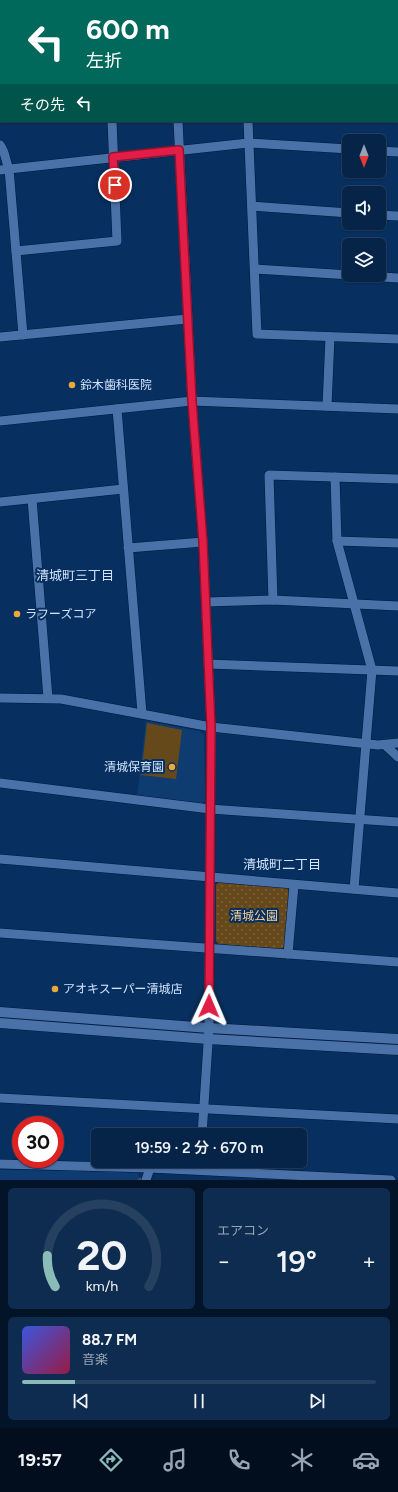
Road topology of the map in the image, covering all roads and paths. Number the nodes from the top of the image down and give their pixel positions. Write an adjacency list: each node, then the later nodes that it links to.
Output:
1 (112, 122): 10 (street)
2 (178, 122): 7 (street)
3 (248, 122): 4 (street)
4 (248, 143): 6 (street); 7 (street); 12 (street)
5 (0, 145): 11 (street)
6 (342, 149)
7 (179, 150): 10 (street); 19 (street)
8 (386, 151): 9 (street)
9 (398, 152)
10 (113, 157): 11 (street); 16 (street)
11 (4, 169): 16 (street)
12 (252, 206): 13 (street); 17 (street)
13 (342, 212)
14 (386, 215): 15 (street)
15 (398, 216)
16 (16, 251): 20 (street)
17 (255, 269): 18 (street); 22 (street)
18 (398, 278)
19 (187, 319): 20 (street); 24 (street)
20 (23, 335): 21 (street)
21 (0, 337)
22 (330, 337): 23 (street); 25 (street)
23 (398, 339)
24 (192, 401): 25 (street); 26 (street); 35 (street)
25 (327, 406): 27 (street)
26 (117, 409): 28 (street); 31 (street)
27 (398, 409)
28 (0, 421)
29 (335, 477): 30 (street); 34 (street); 38 (street)
30 (398, 479)
31 (123, 489): 32 (street); 37 (street)
32 (32, 499): 33 (street); 46 (street)
33 (0, 502)
34 (337, 541): 36 (street); 40 (street)
35 (203, 542): 37 (street); 39 (street)
36 (398, 543)
37 (128, 548): 47 (street)
38 (273, 600): 39 (street); 40 (street)
39 (206, 602): 42 (street)
40 (354, 604): 41 (street); 43 (street)
41 (398, 606)
42 (208, 664): 43 (street); 48 (street)
43 (372, 670): 44 (street); 50 (street)
44 (398, 671)
45 (0, 698): 46 (street)
46 (48, 698): 47 (street)
47 (142, 713): 48 (street)
48 (211, 727): 50 (street); 54 (street)
49 (398, 743): 51 (street)
50 (366, 744): 51 (street); 55 (street)
51 (385, 745): 52 (street)
52 (398, 757)
53 (0, 783): 54 (street)
54 (210, 809): 55 (street); 58 (street)
55 (359, 820): 56 (street); 60 (street)
56 (398, 822)
57 (0, 859): 58 (street)
58 (210, 876): 59 (street); 63 (street)
59 (294, 885): 60 (street); 64 (street)
60 (354, 889): 61 (street)
61 (398, 893)
62 (0, 933): 63 (street)
63 (210, 948): 64 (street); 68 (street)
64 (288, 954): 65 (street)
65 (398, 962)
66 (0, 1012): 68 (street)
67 (0, 1023): 69 (street)
68 (209, 1028): 69 (street); 70 (street)
69 (208, 1038): 71 (street); 73 (street)
70 (398, 1038)
71 (398, 1050)
72 (0, 1098): 73 (street)
73 (204, 1108): 74 (street); 75 (street)
74 (398, 1119)
75 (203, 1128)
76 (0, 1164): 77 (street)
77 (91, 1166)
78 (150, 1168): 81 (street)
79 (226, 1168): 82 (street)
80 (398, 1175): 83 (street)
81 (146, 1180)
82 (391, 1180)
83 (396, 1180)

